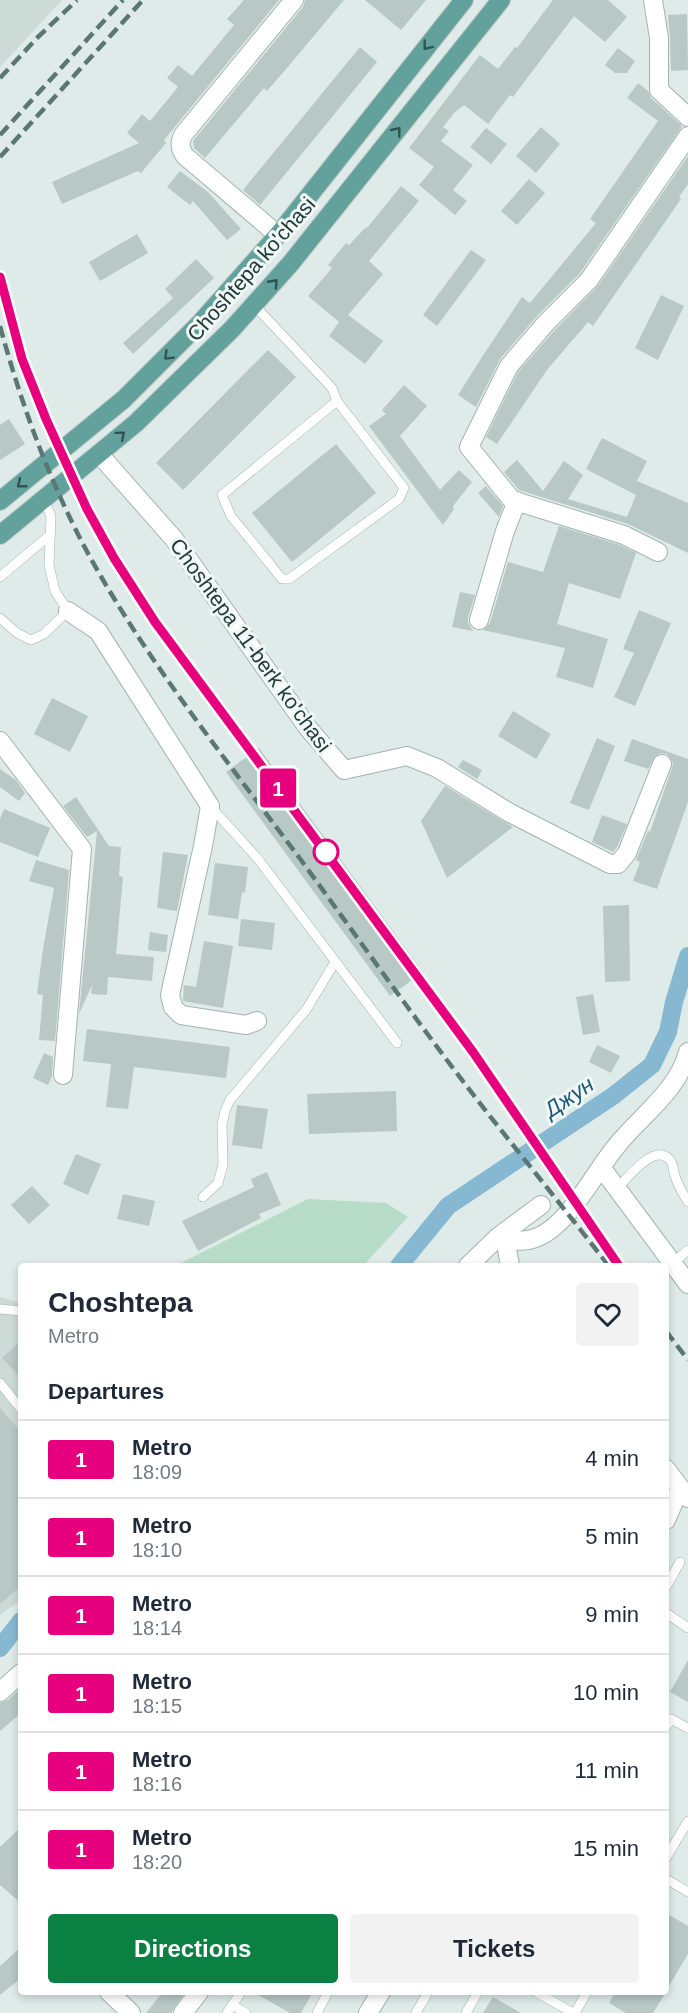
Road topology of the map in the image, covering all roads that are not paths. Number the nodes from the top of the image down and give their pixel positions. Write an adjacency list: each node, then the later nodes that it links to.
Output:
1 (294, 0): 7 (street)
2 (464, 0): 7 (main road, Choshtepa ko'chasi, one-way to 7)
3 (501, 0): 8 (main road, Choshtepa ko'chasi, one-way to 3)
4 (653, 0): 5 (street)
5 (688, 117)
6 (688, 136): 13 (street)
7 (278, 235): 12 (main road, Choshtepa ko'chasi, one-way to 12)
8 (254, 305): 9 (lane); 10 (main road, Choshtepa ko'chasi, one-way to 8)
9 (337, 401): 9 (lane)
10 (99, 454): 11 (main road, Choshtepa ko'chasi); 22 (street, Choshtepa 11-berk ko'chasi)
11 (45, 500): 14 (lane); 15 (main road, Choshtepa ko'chasi)
12 (0, 501)
13 (517, 501): 16 (street); 20 (street)
14 (51, 534): 17 (lane); 18 (lane)
15 (0, 535)
16 (658, 552)
17 (0, 577)
18 (68, 611): 19 (lane); 23 (street)
19 (0, 618)
20 (479, 620)
21 (0, 741): 28 (street)
22 (662, 764)
23 (210, 806): 24 (lane); 25 (street)
24 (335, 962): 26 (lane); 31 (lane)
25 (257, 1021)
26 (397, 1043)
27 (688, 1052): 29 (street)
28 (63, 1075)
29 (601, 1167): 30 (street); 34 (street)
30 (617, 1189): 32 (lane); 38 (street)
31 (203, 1197)
32 (688, 1202)
33 (541, 1205): 34 (street)
34 (501, 1238): 36 (street); 37 (street)
35 (688, 1250): 38 (lane)
36 (472, 1263)
37 (508, 1263)
38 (673, 1263): 39 (street)
39 (688, 1284)
40 (0, 1309): 41 (lane)
41 (18, 1311)
42 (0, 1383): 43 (lane)
43 (18, 1405)
44 (669, 1473): 45 (street)
45 (684, 1493): 46 (street)
46 (669, 1510)
47 (680, 1562): 48 (lane)
48 (669, 1582)
49 (669, 1615): 50 (lane)
50 (688, 1628)
51 (18, 1676): 52 (street)
52 (0, 1692)
53 (669, 1722): 54 (lane)
54 (688, 1728)
55 (688, 1821): 56 (lane)
56 (669, 1853)
57 (669, 1881): 58 (lane)
58 (688, 1892)
59 (112, 1995): 69 (street)
60 (197, 1995): 70 (street)
61 (239, 1995): 68 (lane)
62 (326, 1995): 72 (lane)
63 (379, 1995): 73 (street)
64 (426, 1995): 74 (lane)
65 (476, 1995): 75 (lane)
66 (541, 1995): 76 (lane)
67 (585, 1995): 76 (lane)
68 (229, 2009): 71 (lane)
69 (130, 2013)
70 (183, 2013)
71 (246, 2013)
72 (317, 2013)
73 (368, 2013)
74 (416, 2013)
75 (466, 2013)
76 (574, 2013)

